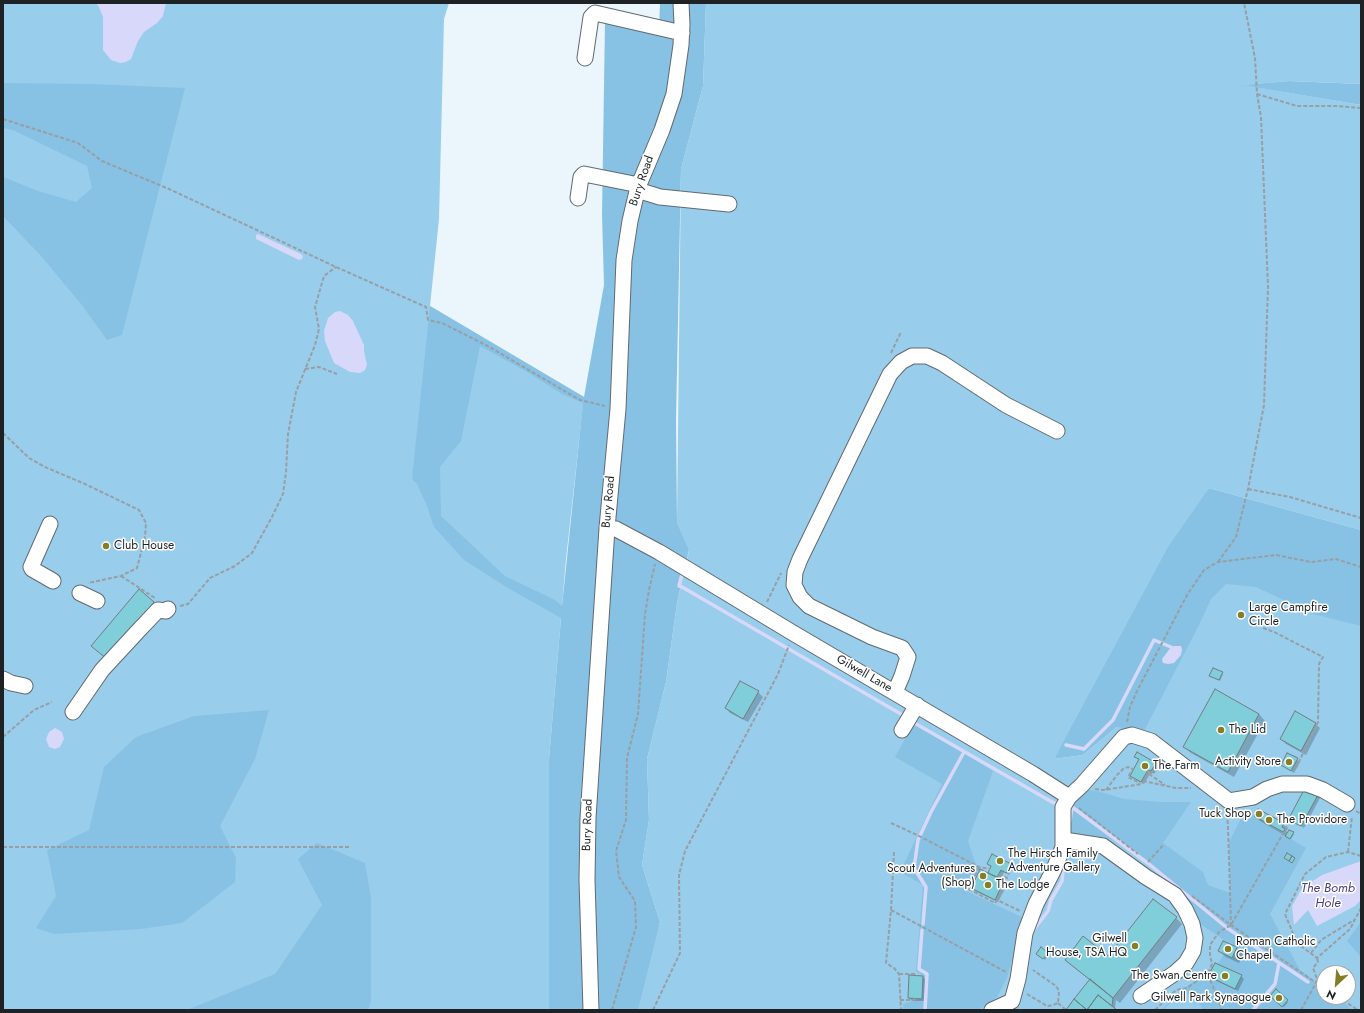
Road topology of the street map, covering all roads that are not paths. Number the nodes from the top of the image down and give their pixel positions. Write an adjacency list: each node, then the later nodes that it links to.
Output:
1 (681, 3): 2 (street, Bury Road)
2 (682, 34): 3 (street); 4 (street, Bury Road)
3 (585, 58)
4 (638, 187): 5 (street); 6 (street); 9 (street, Bury Road)
5 (578, 198)
6 (729, 204)
7 (1057, 431): 16 (street)
8 (50, 524): 10 (street)
9 (607, 528): 16 (street, Gilwell Lane); 25 (street, Bury Road)
10 (54, 581)
11 (84, 588): 12 (street)
12 (98, 601)
13 (168, 609): 18 (street)
14 (3, 679): 15 (street)
15 (25, 686)
16 (895, 692): 17 (street, Gilwell Lane)
17 (917, 705): 19 (street); 20 (street, Gilwell Lane)
18 (73, 712)
19 (906, 722)
20 (1068, 797): 21 (street); 22 (street)
21 (1350, 810)
22 (1067, 840): 23 (street); 24 (street)
23 (1014, 994): 26 (street)
24 (1141, 996)
25 (591, 1010)
26 (992, 1010)

